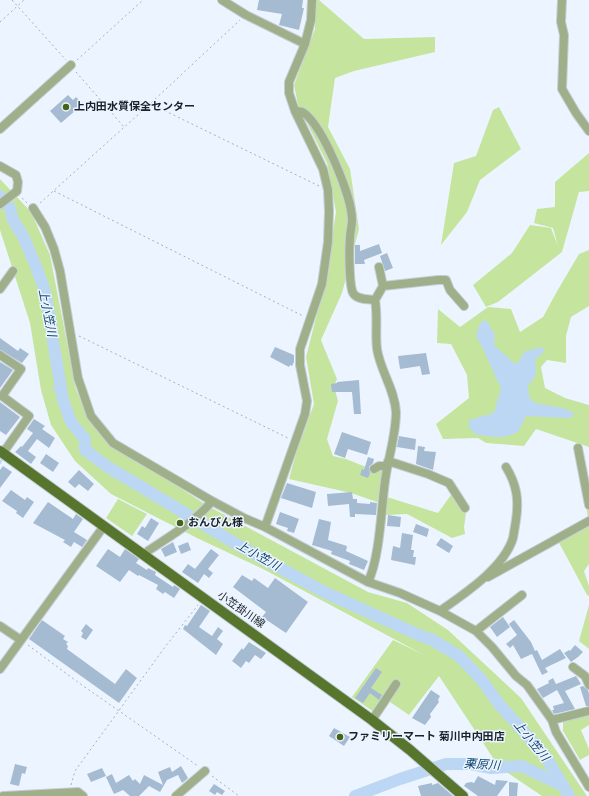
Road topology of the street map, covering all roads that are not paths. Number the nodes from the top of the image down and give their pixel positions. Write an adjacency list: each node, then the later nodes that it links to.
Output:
1 (222, 0): 4 (street)
2 (312, 0): 4 (street)
3 (562, 0): 8 (street)
4 (305, 44): 6 (street)
5 (71, 66): 7 (street)
6 (295, 111): 16 (street); 29 (street)
7 (0, 129)
8 (589, 131)
9 (0, 166): 10 (street)
10 (0, 204)
11 (33, 208): 25 (street)
12 (379, 267): 14 (street)
13 (13, 271): 15 (street)
14 (383, 286): 16 (street); 17 (street)
15 (0, 289)
16 (375, 300): 21 (street)
17 (464, 306)
18 (0, 355): 20 (street)
19 (578, 448): 24 (street)
20 (1, 452): 28 (main road, 小笠掛川線)
21 (388, 464): 23 (street); 26 (street); 31 (street)
22 (506, 467): 32 (street)
23 (374, 469)
24 (588, 499)
25 (212, 501): 29 (street); 30 (street)
26 (465, 508)
27 (589, 521): 32 (street)
28 (104, 526): 30 (main road, 小笠掛川線); 37 (street)
29 (265, 527): 31 (street)
30 (145, 556): 43 (main road, 小笠掛川線)
31 (368, 582): 34 (street)
32 (479, 583): 34 (street)
33 (522, 595): 36 (street)
34 (440, 612): 36 (street)
35 (0, 626): 37 (street)
36 (476, 631): 44 (street)
37 (20, 640): 39 (street)
38 (573, 667): 41 (street)
39 (0, 669)
40 (396, 684): 43 (street)
41 (589, 686)
42 (589, 711): 44 (street)
43 (372, 720): 50 (main road, 小笠掛川線)
44 (552, 720): 46 (street)
45 (205, 771): 49 (street)
46 (589, 787)
47 (3, 796): 48 (street)
48 (83, 796)
49 (176, 796)
50 (463, 796)

